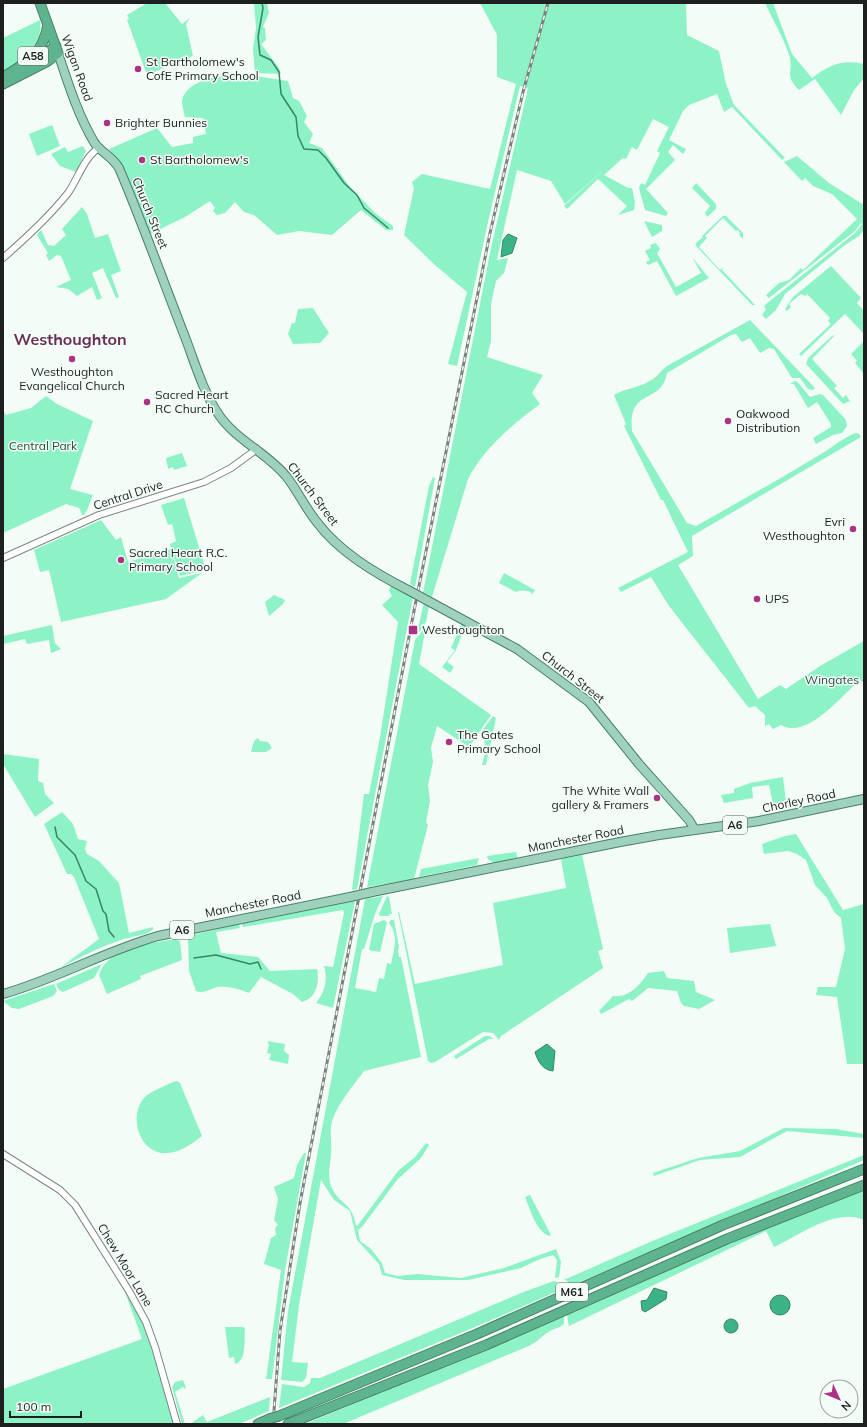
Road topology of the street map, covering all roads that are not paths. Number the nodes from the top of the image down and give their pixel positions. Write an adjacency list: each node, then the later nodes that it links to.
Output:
1 (40, 3): 2 (highway, Wigan Road / A58)
2 (48, 24): 3 (highway, Wigan Road / A58); 4 (highway, A58)
3 (57, 50): 4 (highway); 5 (highway, A58); 6 (main road, Wigan Road)
4 (3, 78)
5 (3, 84)
6 (93, 140): 7 (main road, Church Street)
7 (99, 148): 8 (street); 9 (main road, Church Street)
8 (3, 258)
9 (257, 449): 10 (street, Central Drive); 12 (main road, Church Street, bridge)
10 (3, 558)
11 (864, 800): 12 (main road, Chorley Road / A6)
12 (690, 831): 13 (main road, Manchester Road / A6, bridge)
13 (3, 994)
14 (3, 1154): 17 (street, Chew Moor Lane)
15 (864, 1169): 18 (highway, M61, bridge)
16 (864, 1185): 19 (highway, M61)
17 (177, 1424)
18 (258, 1424)
19 (288, 1424)

